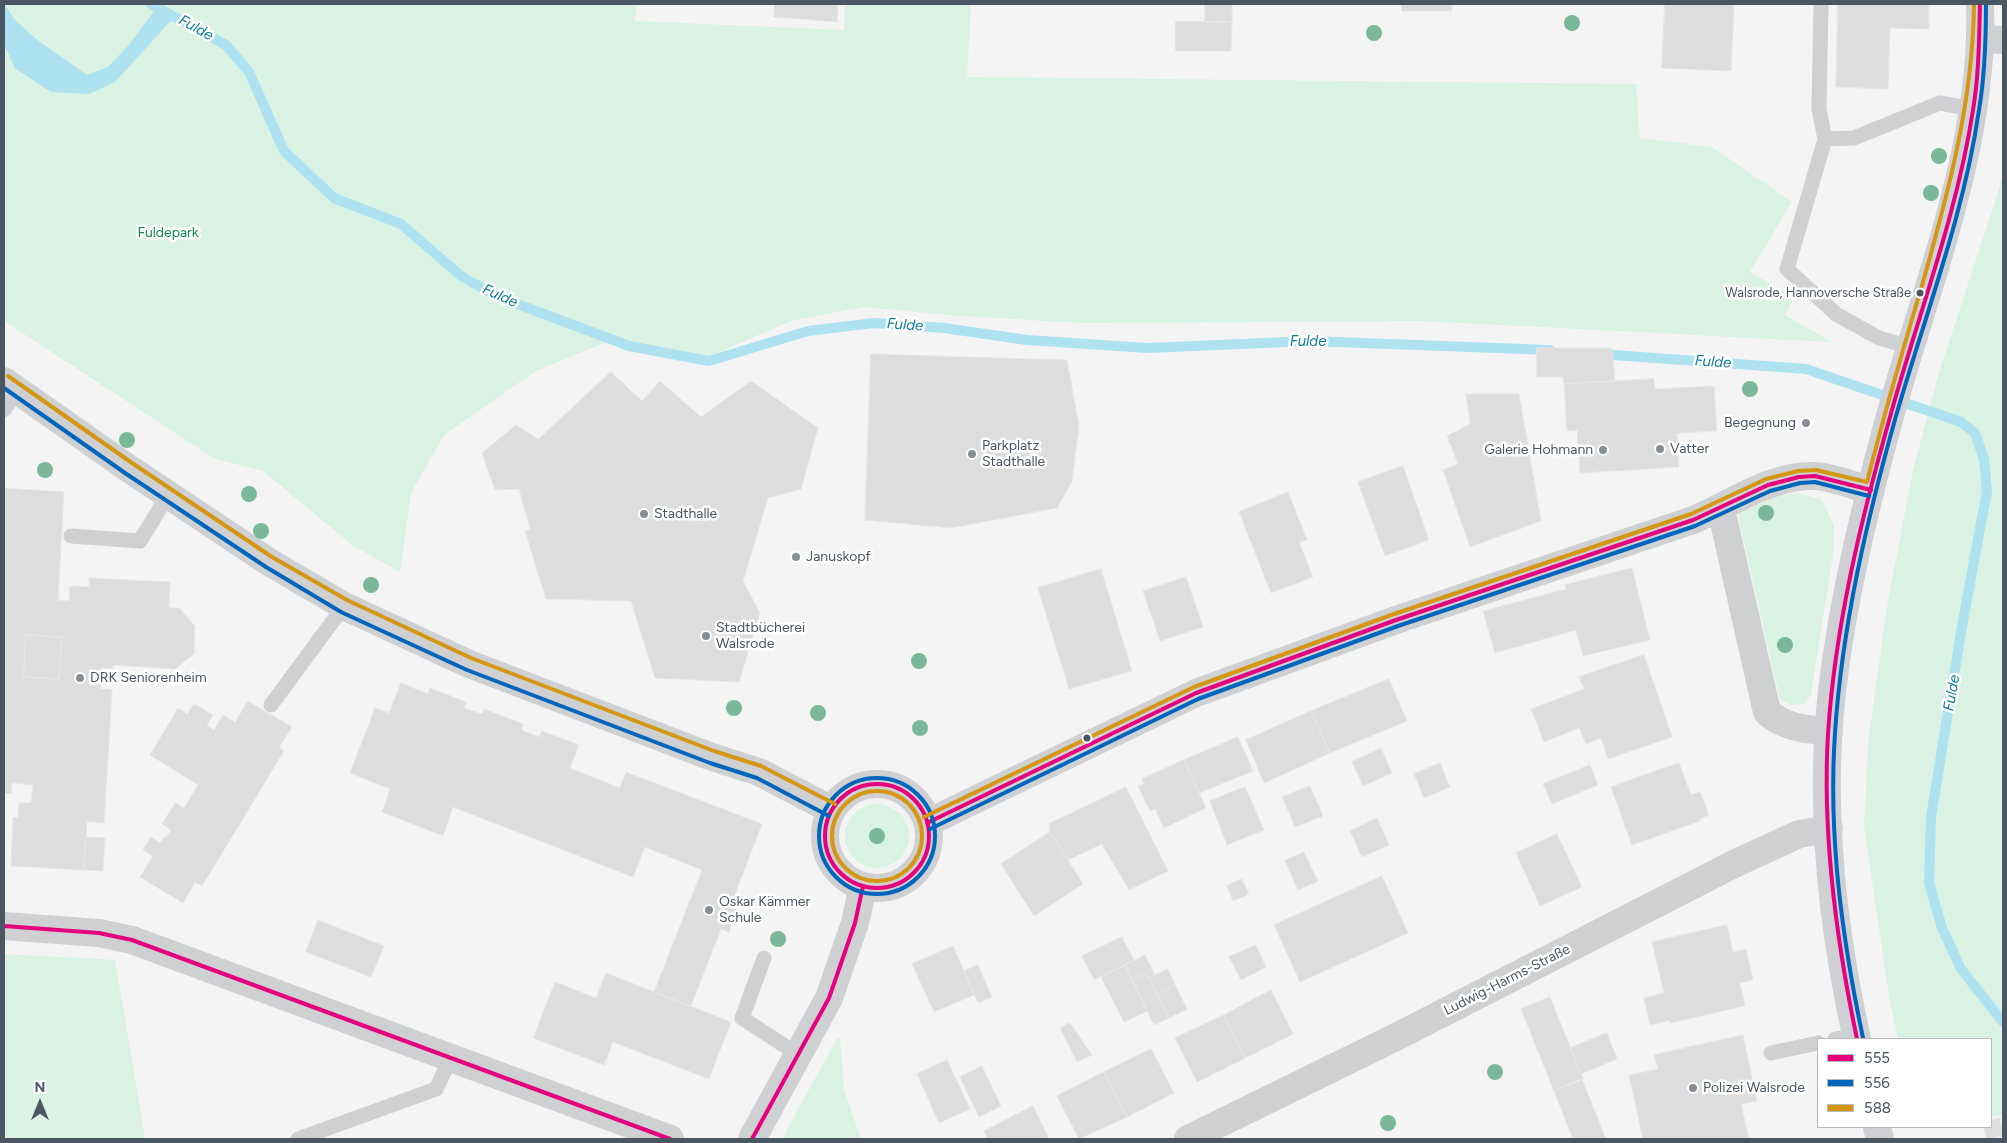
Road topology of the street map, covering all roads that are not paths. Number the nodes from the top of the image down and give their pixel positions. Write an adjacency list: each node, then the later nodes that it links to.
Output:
1 (1821, 4): 5 (lane)
2 (1980, 4): 3 (main road)
3 (1992, 40): 4 (main road)
4 (1972, 109): 5 (lane); 6 (main road)
5 (1825, 139): 6 (lane)
6 (1910, 347): 8 (main road)
7 (8, 394): 9 (street)
8 (1871, 490): 10 (street); 14 (main road)
9 (168, 495): 11 (lane); 12 (street)
10 (1721, 509): 14 (street); 16 (street)
11 (71, 536)
12 (344, 606): 13 (lane); 15 (street)
13 (271, 705)
14 (1830, 732): 17 (main road)
15 (832, 810): 16 (street); 18 (street)
16 (927, 822): 18 (street)
17 (1829, 829): 21 (main road); 29 (street, Ludwig-Harms-Straße)
18 (863, 886): 24 (street)
19 (4, 926): 25 (street)
20 (764, 958): 24 (lane)
21 (1849, 1038)
22 (1817, 1043): 23 (lane)
23 (1771, 1053)
24 (799, 1054): 28 (street)
25 (451, 1058): 26 (lane); 27 (street)
26 (298, 1139)
27 (670, 1139)
28 (752, 1139)
29 (1188, 1139)

